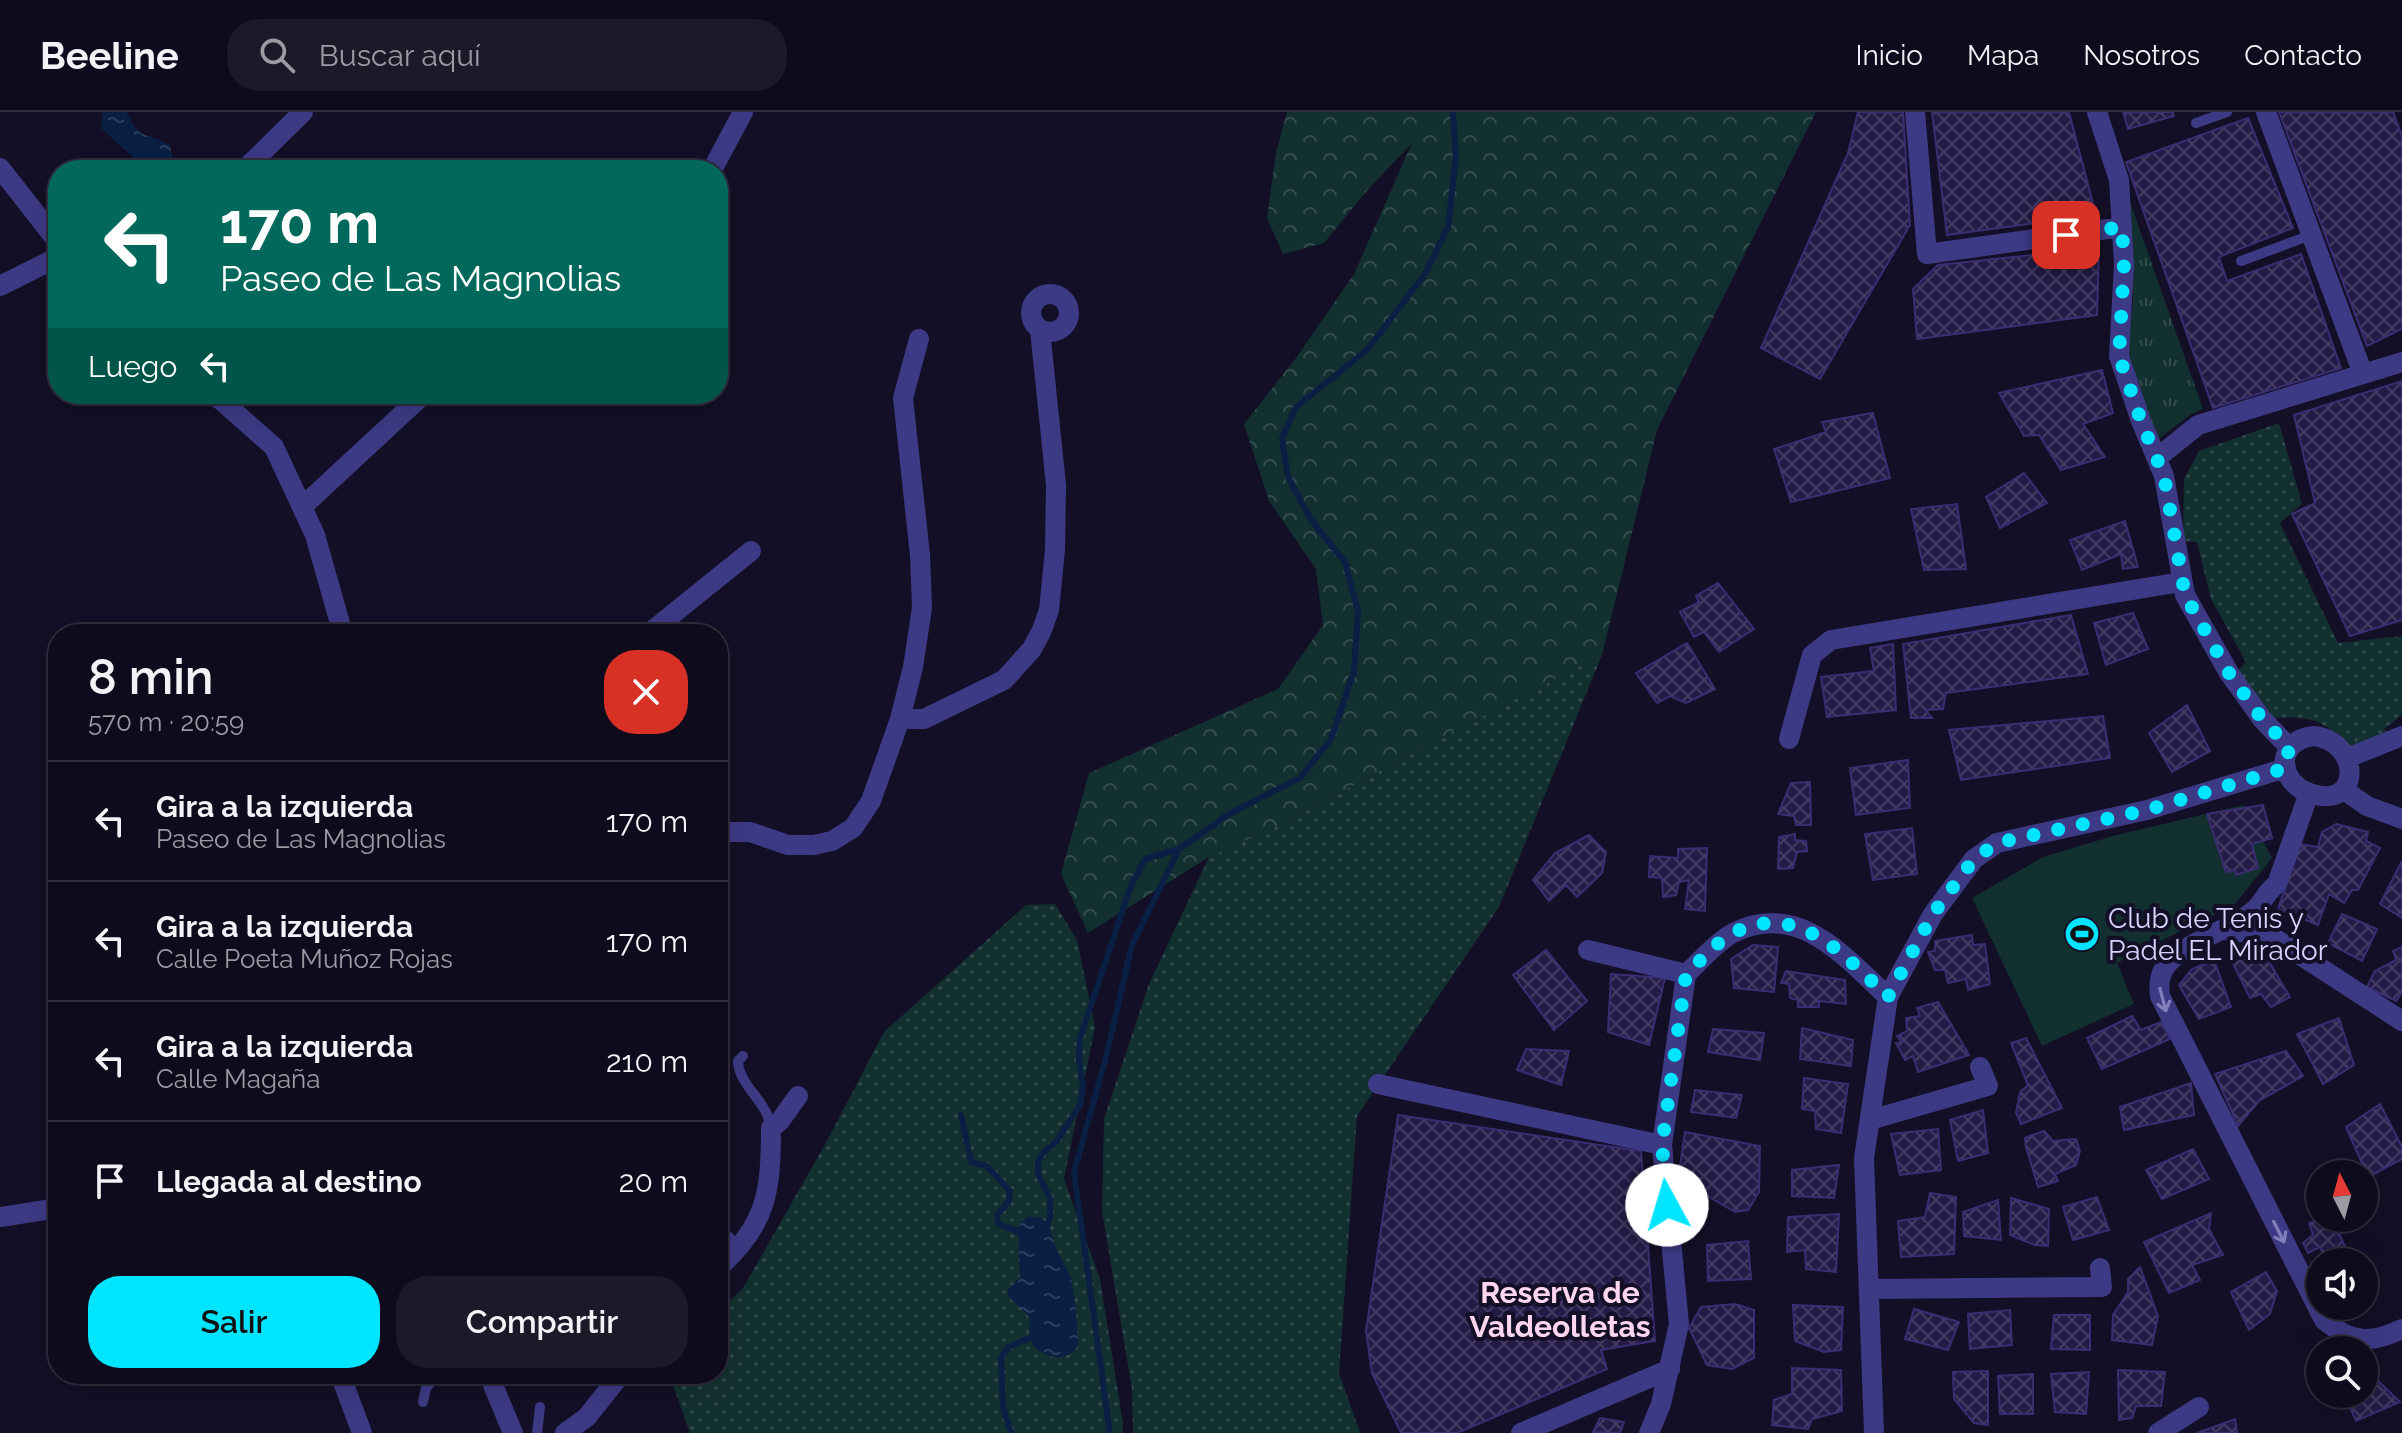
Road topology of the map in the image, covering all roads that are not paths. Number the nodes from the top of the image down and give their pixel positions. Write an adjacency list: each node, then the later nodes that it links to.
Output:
1 (303, 112): 8 (street)
2 (743, 112): 9 (street)
3 (1915, 112): 11 (street)
4 (2097, 112): 11 (street)
5 (2227, 112): 7 (lane)
6 (2266, 112): 13 (street)
7 (2196, 123)
8 (254, 160)
9 (717, 160)
10 (0, 168): 12 (street)
11 (2122, 227): 23 (street)
12 (48, 229)
13 (2311, 235): 14 (lane); 20 (street)
14 (2241, 261)
15 (48, 262): 16 (street)
16 (0, 286)
17 (1040, 330): 29 (street)
18 (919, 339): 29 (street)
19 (2402, 362): 20 (street)
20 (2363, 374): 23 (street)
21 (225, 404): 24 (street)
22 (413, 404): 24 (street)
23 (2157, 458): 26 (street)
24 (302, 507): 27 (street)
25 (751, 551): 28 (street)
26 (2181, 582): 31 (street); 32 (street)
27 (340, 624)
28 (660, 624)
29 (900, 719): 37 (street)
30 (2402, 736): 33 (street)
31 (1789, 739)
32 (2287, 757): 33 (street); 35 (street); 43 (street)
33 (2347, 758): 34 (street)
34 (2344, 790): 35 (street); 36 (street)
35 (2309, 793): 38 (street)
36 (2402, 819)
37 (728, 832)
38 (2277, 884): 39 (street); 40 (street)
39 (2225, 930): 40 (street); 59 (street, one-way to 59)
40 (2271, 936): 44 (street)
41 (1588, 950): 42 (street)
42 (1686, 974): 43 (street); 51 (street)
43 (1888, 997): 49 (street)
44 (2402, 1021)
45 (743, 1056): 50 (lane)
46 (1980, 1067): 49 (street)
47 (1378, 1084): 51 (street)
48 (798, 1096): 50 (street)
49 (1870, 1120): 58 (street)
50 (768, 1135): 55 (street)
51 (1662, 1145): 60 (street)
52 (48, 1210): 53 (street)
53 (0, 1217)
54 (728, 1236): 55 (lane)
55 (740, 1249): 56 (street)
56 (728, 1259)
57 (2100, 1268): 58 (street)
58 (1869, 1289): 74 (street)
59 (2402, 1329)
60 (1670, 1369): 72 (street); 73 (street)
61 (344, 1384): 68 (street)
62 (429, 1384): 65 (lane)
63 (493, 1384): 69 (street)
64 (615, 1384): 71 (street)
65 (423, 1402)
66 (540, 1407): 70 (lane)
67 (2199, 1407): 75 (street)
68 (362, 1433)
69 (513, 1433)
70 (537, 1433)
71 (565, 1433)
72 (1521, 1433)
73 (1649, 1433)
74 (1874, 1433)
75 (2158, 1433)

